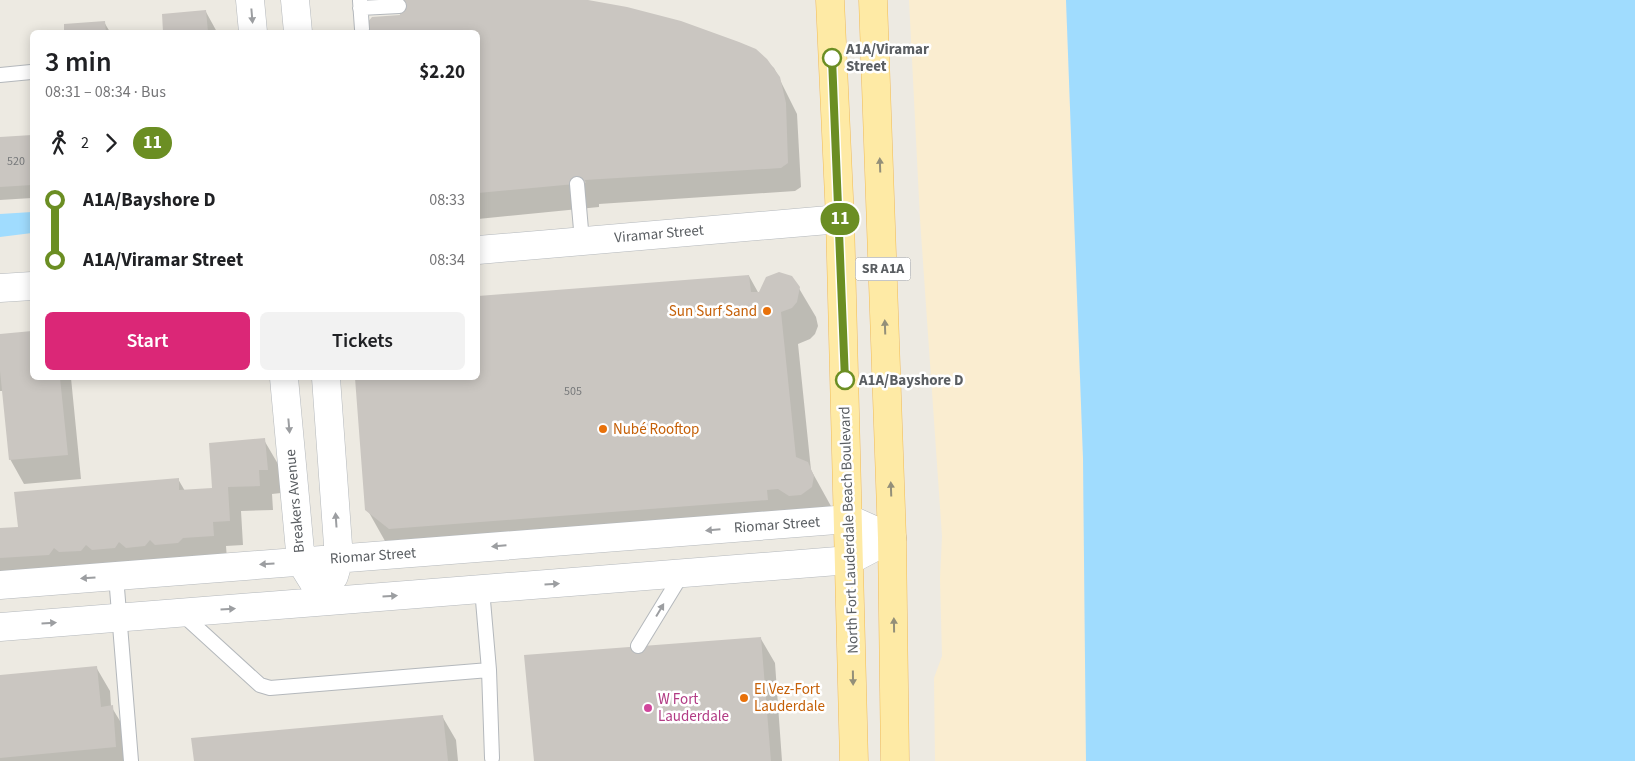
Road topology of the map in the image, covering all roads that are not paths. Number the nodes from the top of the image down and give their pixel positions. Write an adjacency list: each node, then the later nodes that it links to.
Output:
1 (250, 0): 8 (street, one-way to 8)
2 (295, 0): 9 (street)
3 (830, 0): 13 (main road, North Fort Lauderdale Beach Boulevard / SR A1A)
4 (872, 0): 21 (main road, SR A1A, one-way to 4)
5 (360, 4): 6 (lane); 7 (lane)
6 (399, 6)
7 (362, 29)
8 (253, 30)
9 (298, 30)
10 (30, 72): 11 (lane)
11 (0, 75)
12 (577, 184): 14 (lane)
13 (840, 219): 14 (street, Viramar Street); 20 (main road, North Fort Lauderdale Beach Boulevard / SR A1A)
14 (582, 241): 15 (street, Viramar Street)
15 (480, 250)
16 (30, 286): 17 (street)
17 (0, 288)
18 (284, 380): 24 (street, Breakers Avenue, one-way to 24)
19 (326, 380): 22 (street, one-way to 19)
20 (849, 519): 21 (street, Riomar Street); 22 (street, Riomar Street, one-way to 22); 23 (main road, North Fort Lauderdale Beach Boulevard / SR A1A)
21 (892, 538): 23 (street); 38 (main road, SR A1A, one-way to 21)
22 (339, 559): 24 (street, Riomar Street); 29 (street)
23 (850, 560): 25 (street); 37 (main road, North Fort Lauderdale Beach Boulevard / SR A1A, one-way to 37)
24 (301, 562): 26 (street, Riomar Street, one-way to 26); 29 (street, Breakers Avenue)
25 (682, 574): 28 (street, one-way to 25); 33 (lane, one-way to 25)
26 (116, 576): 27 (street, Riomar Street, one-way to 27); 31 (lane)
27 (0, 585)
28 (482, 589): 29 (street, one-way to 28); 34 (lane)
29 (325, 601): 30 (street, one-way to 29)
30 (181, 613): 31 (street); 34 (lane)
31 (119, 618): 32 (street, one-way to 31); 36 (lane)
32 (0, 627)
33 (638, 646)
34 (489, 670): 35 (lane)
35 (492, 758)
36 (131, 761)
37 (854, 761)
38 (895, 761)

